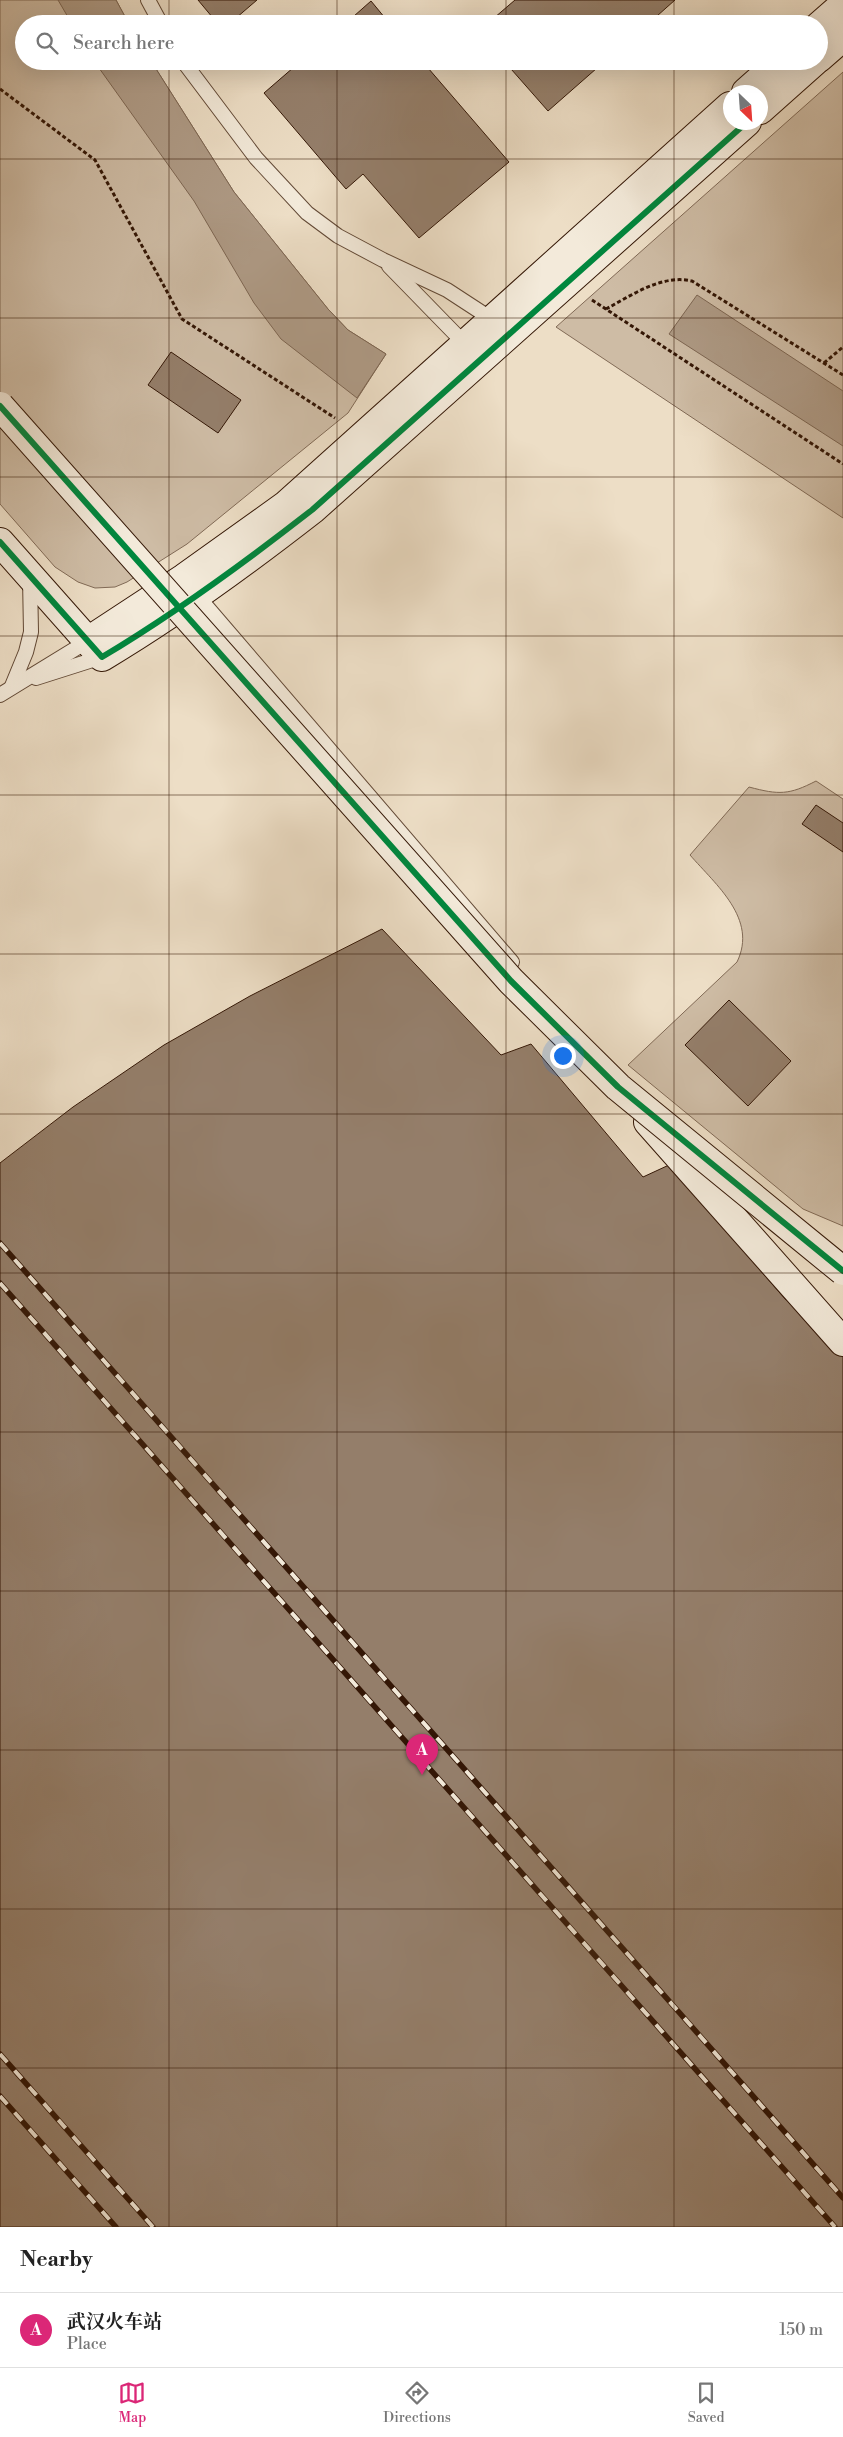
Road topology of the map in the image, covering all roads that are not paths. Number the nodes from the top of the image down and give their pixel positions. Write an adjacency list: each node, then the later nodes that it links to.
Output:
1 (148, 0): 3 (lane)
2 (843, 5): 4 (street)
3 (156, 15)
4 (828, 18)
5 (843, 37): 6 (street)
6 (828, 50)
7 (190, 70): 14 (lane)
8 (771, 70): 10 (street)
9 (806, 70): 11 (street)
10 (754, 85)
11 (768, 103)
12 (723, 112): 15 (street)
13 (738, 130): 20 (street)
14 (383, 260): 15 (lane); 16 (lane)
15 (493, 320): 16 (street)
16 (466, 345): 20 (street)
17 (0, 406): 24 (street, bridge)
18 (0, 542): 19 (street)
19 (30, 576): 21 (street); 22 (lane)
20 (190, 587): 21 (street); 26 (lane)
21 (95, 649): 22 (lane); 22 (lane)
22 (12, 686): 23 (lane)
23 (0, 695)
24 (618, 1087): 25 (street, bridge); 27 (street, bridge)
25 (843, 1271)
26 (843, 1284)
27 (843, 1342)

